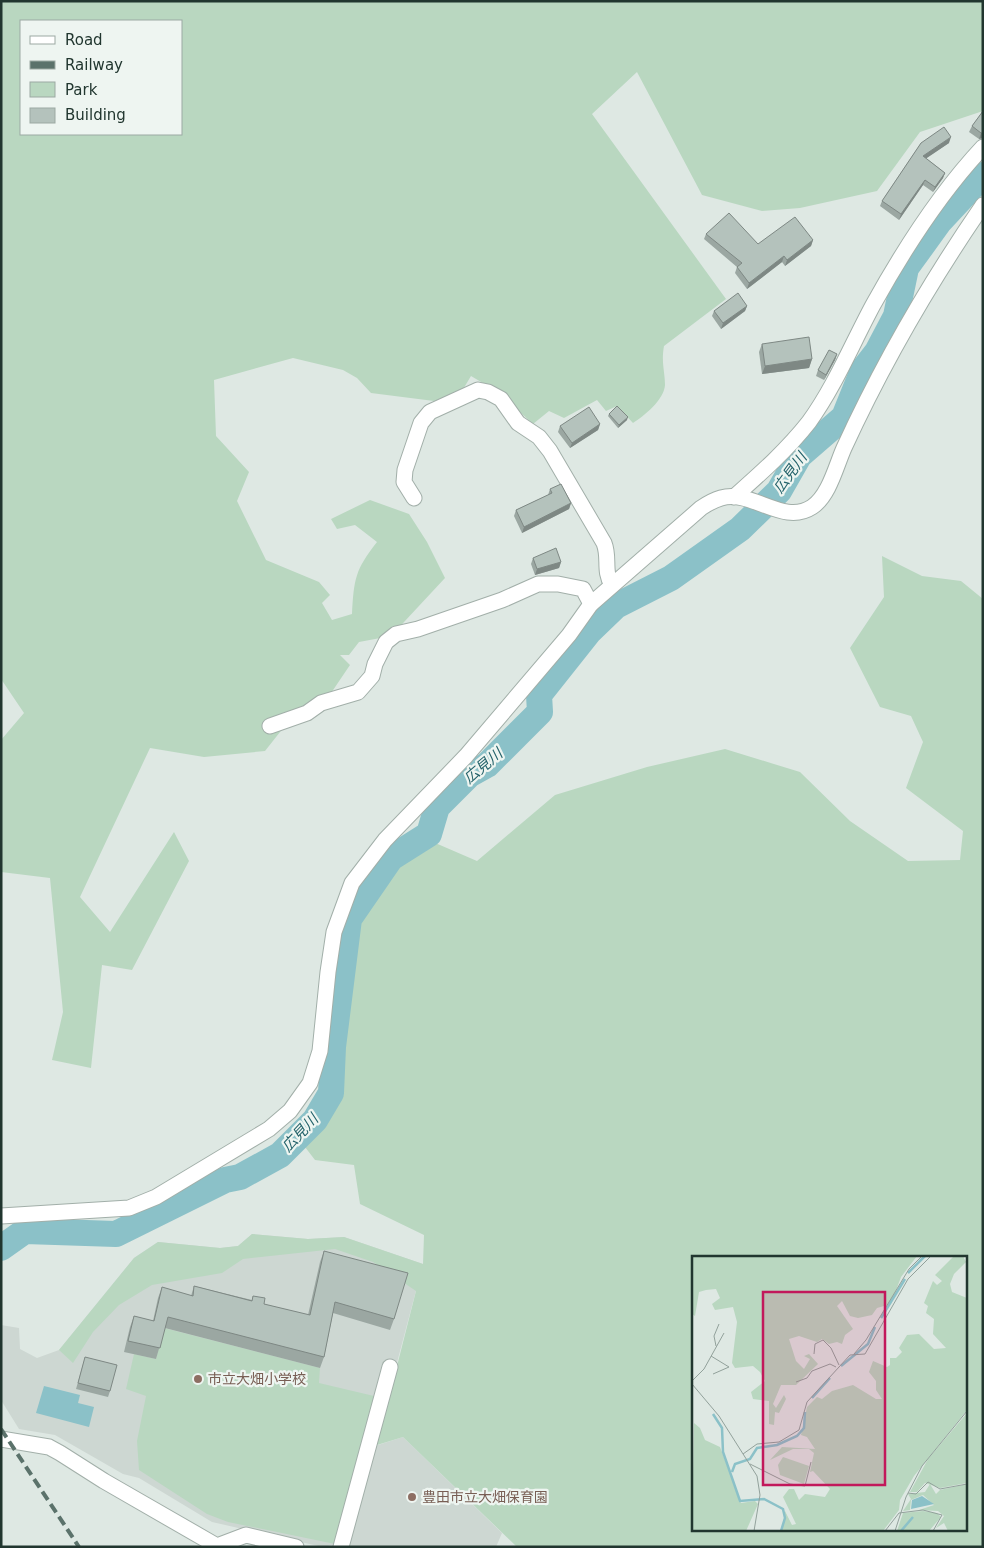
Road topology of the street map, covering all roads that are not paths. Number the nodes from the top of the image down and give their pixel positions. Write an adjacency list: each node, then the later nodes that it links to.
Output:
1 (983, 147): 3 (street)
2 (983, 205): 3 (street)
3 (738, 497): 5 (street)
4 (414, 498): 5 (street)
5 (612, 586): 6 (street)
6 (591, 604): 7 (street); 8 (street)
7 (270, 726)
8 (1, 1216)
9 (390, 1367): 12 (street)
10 (1, 1439): 11 (street)
11 (296, 1547)
12 (341, 1547)

